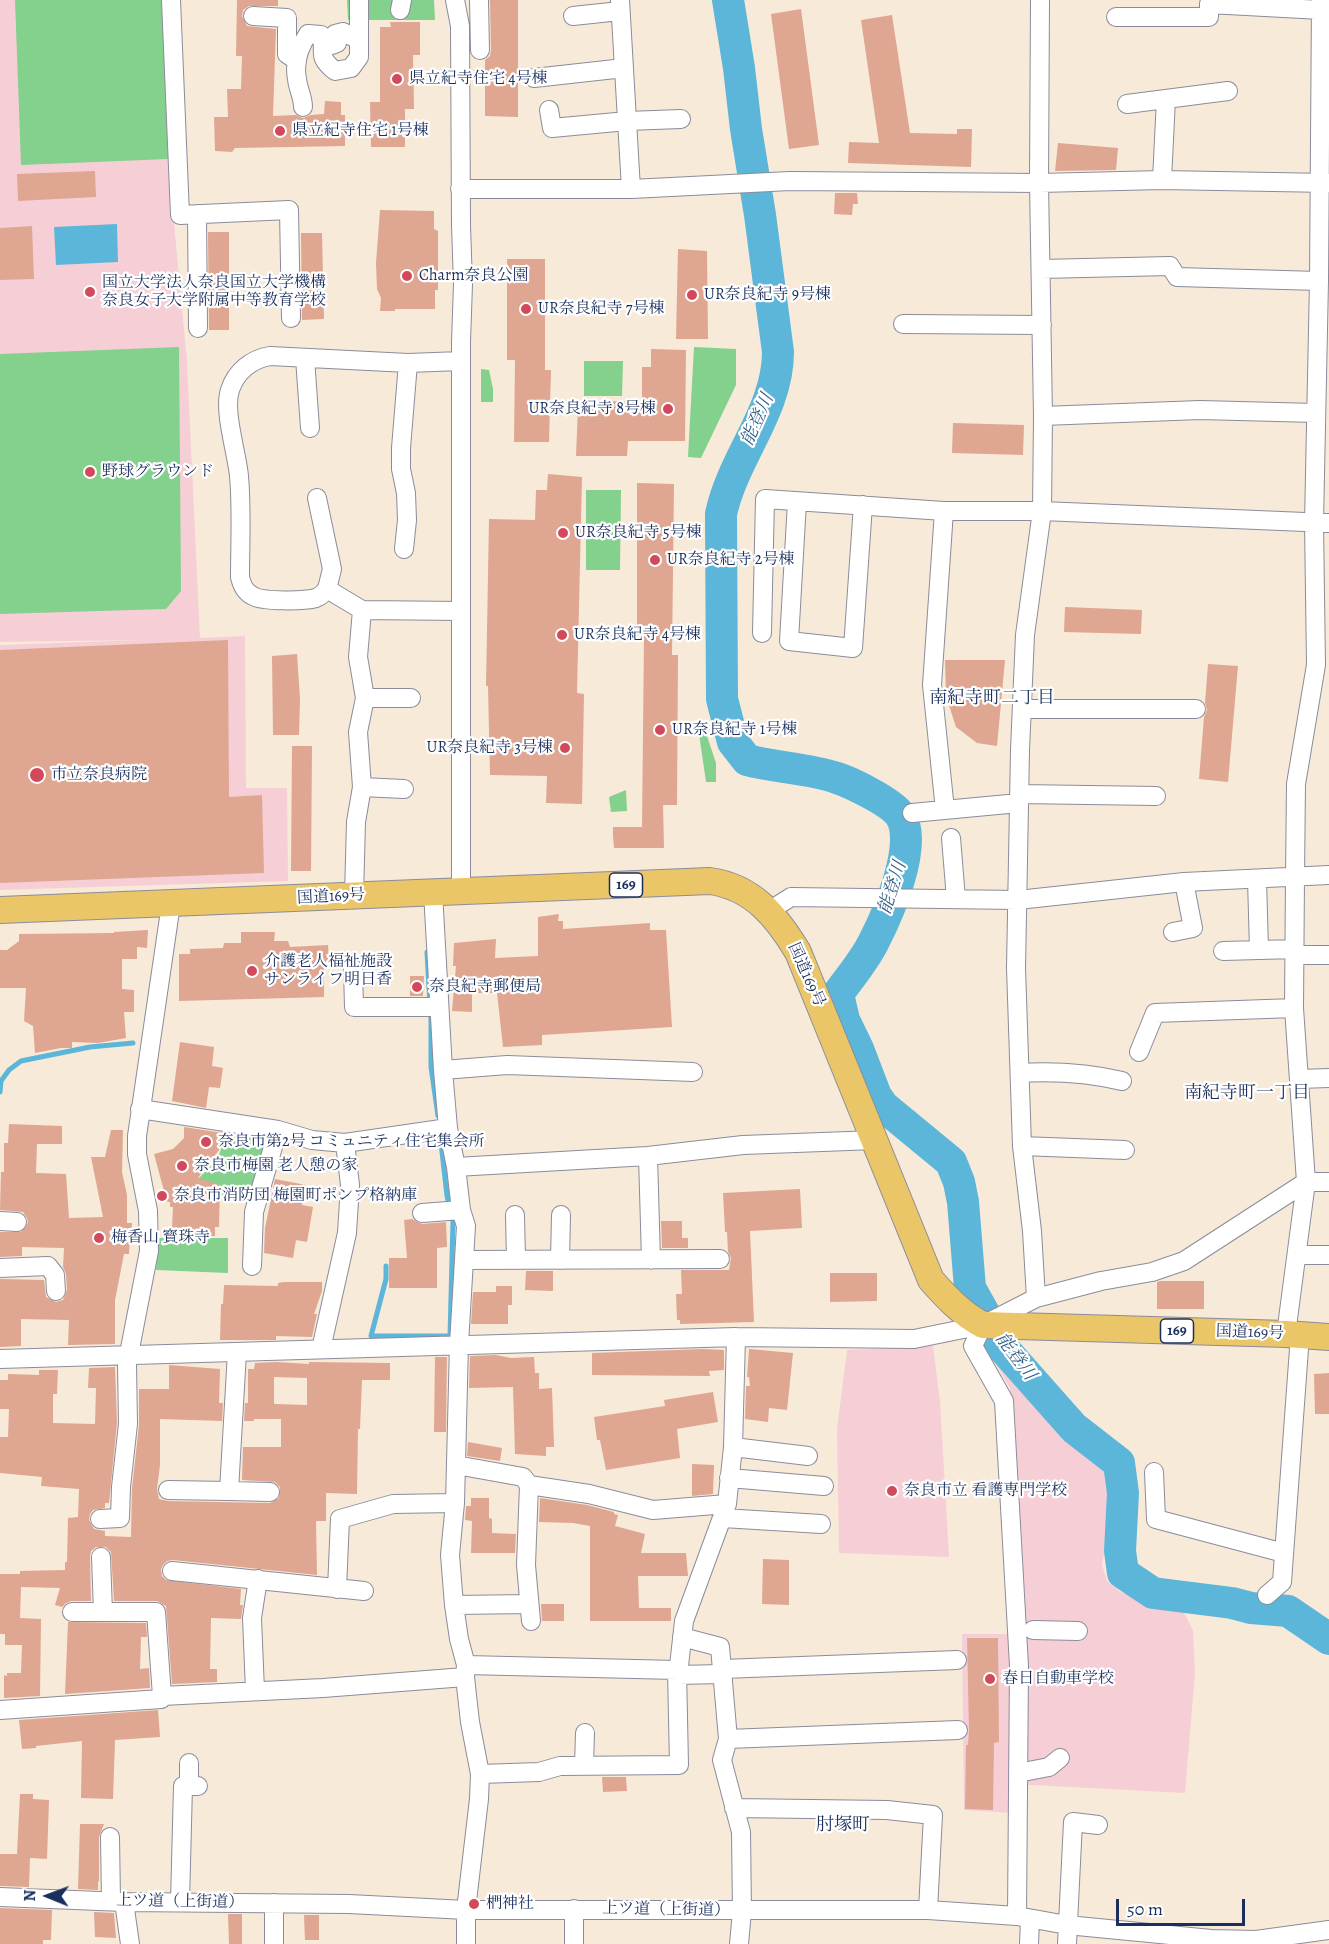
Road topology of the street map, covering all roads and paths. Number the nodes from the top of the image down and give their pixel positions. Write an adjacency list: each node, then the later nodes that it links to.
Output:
1 (171, 0): 31 (street)
2 (359, 0): 12 (street)
3 (455, 0): 29 (street)
4 (480, 0): 13 (street)
5 (1040, 0): 27 (street)
6 (1321, 5): 10 (street); 16 (street)
7 (620, 6): 9 (street); 15 (street)
8 (253, 16): 14 (street)
9 (573, 16)
10 (1116, 16)
11 (323, 39): 12 (street); 12 (street); 14 (street)
12 (359, 40)
13 (480, 50)
14 (297, 61): 21 (street)
15 (624, 68): 17 (street); 25 (street)
16 (1324, 72): 23 (street)
17 (534, 78)
18 (1228, 91): 19 (street)
19 (1167, 99): 20 (street); 26 (street)
20 (1127, 104)
21 (303, 107)
22 (549, 110): 25 (street)
23 (1324, 115): 28 (street)
24 (681, 119): 25 (street)
25 (627, 121): 30 (street)
26 (1162, 180): 27 (street); 28 (street)
27 (1039, 183): 30 (street); 32 (street)
28 (1324, 183): 33 (street)
29 (460, 189): 30 (street); 39 (street)
30 (631, 189)
31 (197, 214): 34 (street); 37 (street)
32 (1041, 269): 33 (street); 36 (street)
33 (1319, 281): 41 (street)
34 (291, 318)
35 (903, 324): 36 (street)
36 (1042, 325): 42 (street)
37 (198, 328)
38 (305, 358): 40 (street); 43 (street); 51 (street)
39 (461, 362): 40 (street); 53 (street)
40 (408, 363): 50 (street)
41 (1316, 413): 42 (street); 49 (street)
42 (1043, 416): 48 (street)
43 (310, 428)
44 (317, 498): 51 (street)
45 (796, 502): 46 (street); 46 (street); 54 (street)
46 (863, 506): 47 (street)
47 (944, 511): 48 (street); 63 (street)
48 (1042, 511): 49 (street); 57 (street)
49 (1322, 523): 67 (street)
50 (404, 549)
51 (327, 589): 52 (street)
52 (362, 610): 53 (street); 55 (street)
53 (461, 611): 70 (street)
54 (762, 633)
55 (365, 698): 56 (street); 59 (street)
56 (411, 698)
57 (1022, 709): 58 (street); 62 (street)
58 (1196, 710)
59 (362, 787): 60 (street); 72 (street)
60 (404, 789)
61 (1156, 796): 62 (street)
62 (1019, 798): 63 (street); 74 (street)
63 (945, 810): 64 (street)
64 (912, 813)
65 (951, 838): 73 (street)
66 (1329, 875): 67 (street)
67 (1294, 877): 68 (street); 81 (street)
68 (1257, 879): 69 (street); 79 (street)
69 (1184, 882): 74 (street); 78 (street)
70 (461, 891): 71 (highway, 国道169号 / 169); 77 (highway, 国道169号 / 169)
71 (434, 892): 72 (highway, 国道169号 / 169); 84 (street)
72 (354, 896): 75 (highway, 国道169号 / 169)
73 (956, 899): 74 (street); 77 (street)
74 (1018, 900): 89 (street)
75 (171, 904): 76 (highway, 国道169号 / 169); 93 (street)
76 (0, 910)
77 (769, 911): 96 (highway, 国道169号 / 169)
78 (1173, 932)
79 (1258, 950): 80 (street); 81 (street)
80 (1223, 951)
81 (1295, 952): 82 (street); 85 (street)
82 (1329, 955)
83 (353, 969): 84 (street)
84 (439, 1006): 87 (street)
85 (1294, 1008): 86 (street); 91 (street)
86 (1139, 1052)
87 (443, 1070): 88 (street); 94 (street)
88 (693, 1072)
89 (1020, 1073): 92 (street); 98 (street)
90 (1329, 1078): 91 (street)
91 (1299, 1079): 102 (street)
92 (1122, 1081)
93 (140, 1109): 95 (street); 126 (street)
94 (448, 1128): 97 (street); 101 (street)
95 (278, 1130): 97 (street); 115 (street)
96 (875, 1140): 100 (street); 119 (highway, 国道169号 / 169)
97 (345, 1143): 124 (street)
98 (1022, 1146): 99 (street); 118 (street)
99 (1125, 1149)
100 (648, 1156): 101 (street); 113 (street)
101 (456, 1167): 104 (street)
102 (1306, 1182): 103 (street); 108 (street); 118 (street)
103 (1329, 1182)
104 (461, 1210): 105 (street); 110 (street)
105 (422, 1214)
106 (515, 1215): 111 (street)
107 (561, 1215): 112 (street)
108 (1297, 1255): 109 (street); 120 (street)
109 (1329, 1255)
110 (465, 1260): 111 (street); 123 (street)
111 (516, 1260): 112 (street)
112 (560, 1260): 113 (street)
113 (651, 1260): 114 (street)
114 (720, 1260)
115 (252, 1266)
116 (0, 1268): 117 (street)
117 (56, 1291)
118 (1036, 1298): 119 (street)
119 (983, 1325): 120 (highway, 国道169号 / 169); 121 (street); 168 (street)
120 (1293, 1334): 122 (highway, 国道169号 / 169); 142 (street)
121 (736, 1337): 123 (street); 128 (street)
122 (1329, 1337)
123 (459, 1344): 124 (street); 130 (street)
124 (321, 1349): 125 (street)
125 (237, 1352): 126 (street); 136 (street)
126 (130, 1355): 127 (street); 140 (street)
127 (0, 1359)
128 (733, 1448): 129 (street); 132 (street)
129 (808, 1456)
130 (456, 1465): 133 (street); 138 (street)
131 (1154, 1472): 142 (street)
132 (729, 1478): 134 (street); 139 (street)
133 (529, 1485): 139 (street); 149 (street)
134 (824, 1486)
135 (168, 1490): 136 (street)
136 (229, 1491): 137 (street)
137 (270, 1492)
138 (455, 1503): 146 (street); 149 (street)
139 (725, 1511): 141 (street); 154 (street)
140 (100, 1519)
141 (821, 1524)
142 (1284, 1553): 148 (street)
143 (101, 1557): 151 (street)
144 (172, 1571): 145 (street)
145 (258, 1580): 146 (street); 159 (street)
146 (337, 1589): 147 (street)
147 (363, 1591)
148 (1267, 1595)
149 (454, 1605): 156 (street)
150 (72, 1612): 151 (street)
151 (103, 1612): 160 (street)
152 (1034, 1630): 153 (street)
153 (1078, 1631)
154 (682, 1637): 157 (street); 158 (street)
155 (957, 1660): 157 (street)
156 (465, 1671): 158 (street); 159 (street); 169 (street)
157 (723, 1671): 158 (street); 164 (street)
158 (677, 1673): 167 (street)
159 (255, 1691): 160 (street)
160 (162, 1696): 161 (street)
161 (0, 1710)
162 (958, 1730): 164 (street)
163 (585, 1733): 167 (street)
164 (726, 1746): 170 (street)
165 (1060, 1758): 168 (street)
166 (189, 1763): 175 (street)
167 (584, 1765): 169 (street)
168 (1018, 1773): 181 (street)
169 (480, 1774): 178 (street)
170 (734, 1808): 179 (street); 180 (street)
171 (1098, 1825): 182 (street)
172 (110, 1837): 174 (street)
173 (0, 1897): 174 (street, 上ツ道（上街道）)
174 (118, 1901): 175 (street, 上ツ道（上街道）); 186 (street)
175 (180, 1902): 176 (street, 上ツ道（上街道）)
176 (274, 1903): 178 (street, 上ツ道（上街道）); 187 (street)
177 (574, 1909): 178 (street, 上ツ道（上街道）); 179 (street, 上ツ道（上街道）); 189 (street)
178 (466, 1910): 188 (street)
179 (742, 1911): 180 (street, 上ツ道（上街道）); 190 (street)
180 (928, 1911): 181 (street, 上ツ道（上街道）)
181 (1023, 1917): 182 (street, 上ツ道（上街道）); 191 (street)
182 (1067, 1925): 184 (street, 上ツ道（上街道）); 192 (street)
183 (1329, 1930): 185 (street, 上ツ道（上街道）)
184 (1128, 1938): 185 (street, 上ツ道（上街道）)
185 (1257, 1942)
186 (130, 1944)
187 (274, 1944)
188 (466, 1944)
189 (574, 1944)
190 (739, 1944)
191 (1029, 1944)
192 (1067, 1944)

